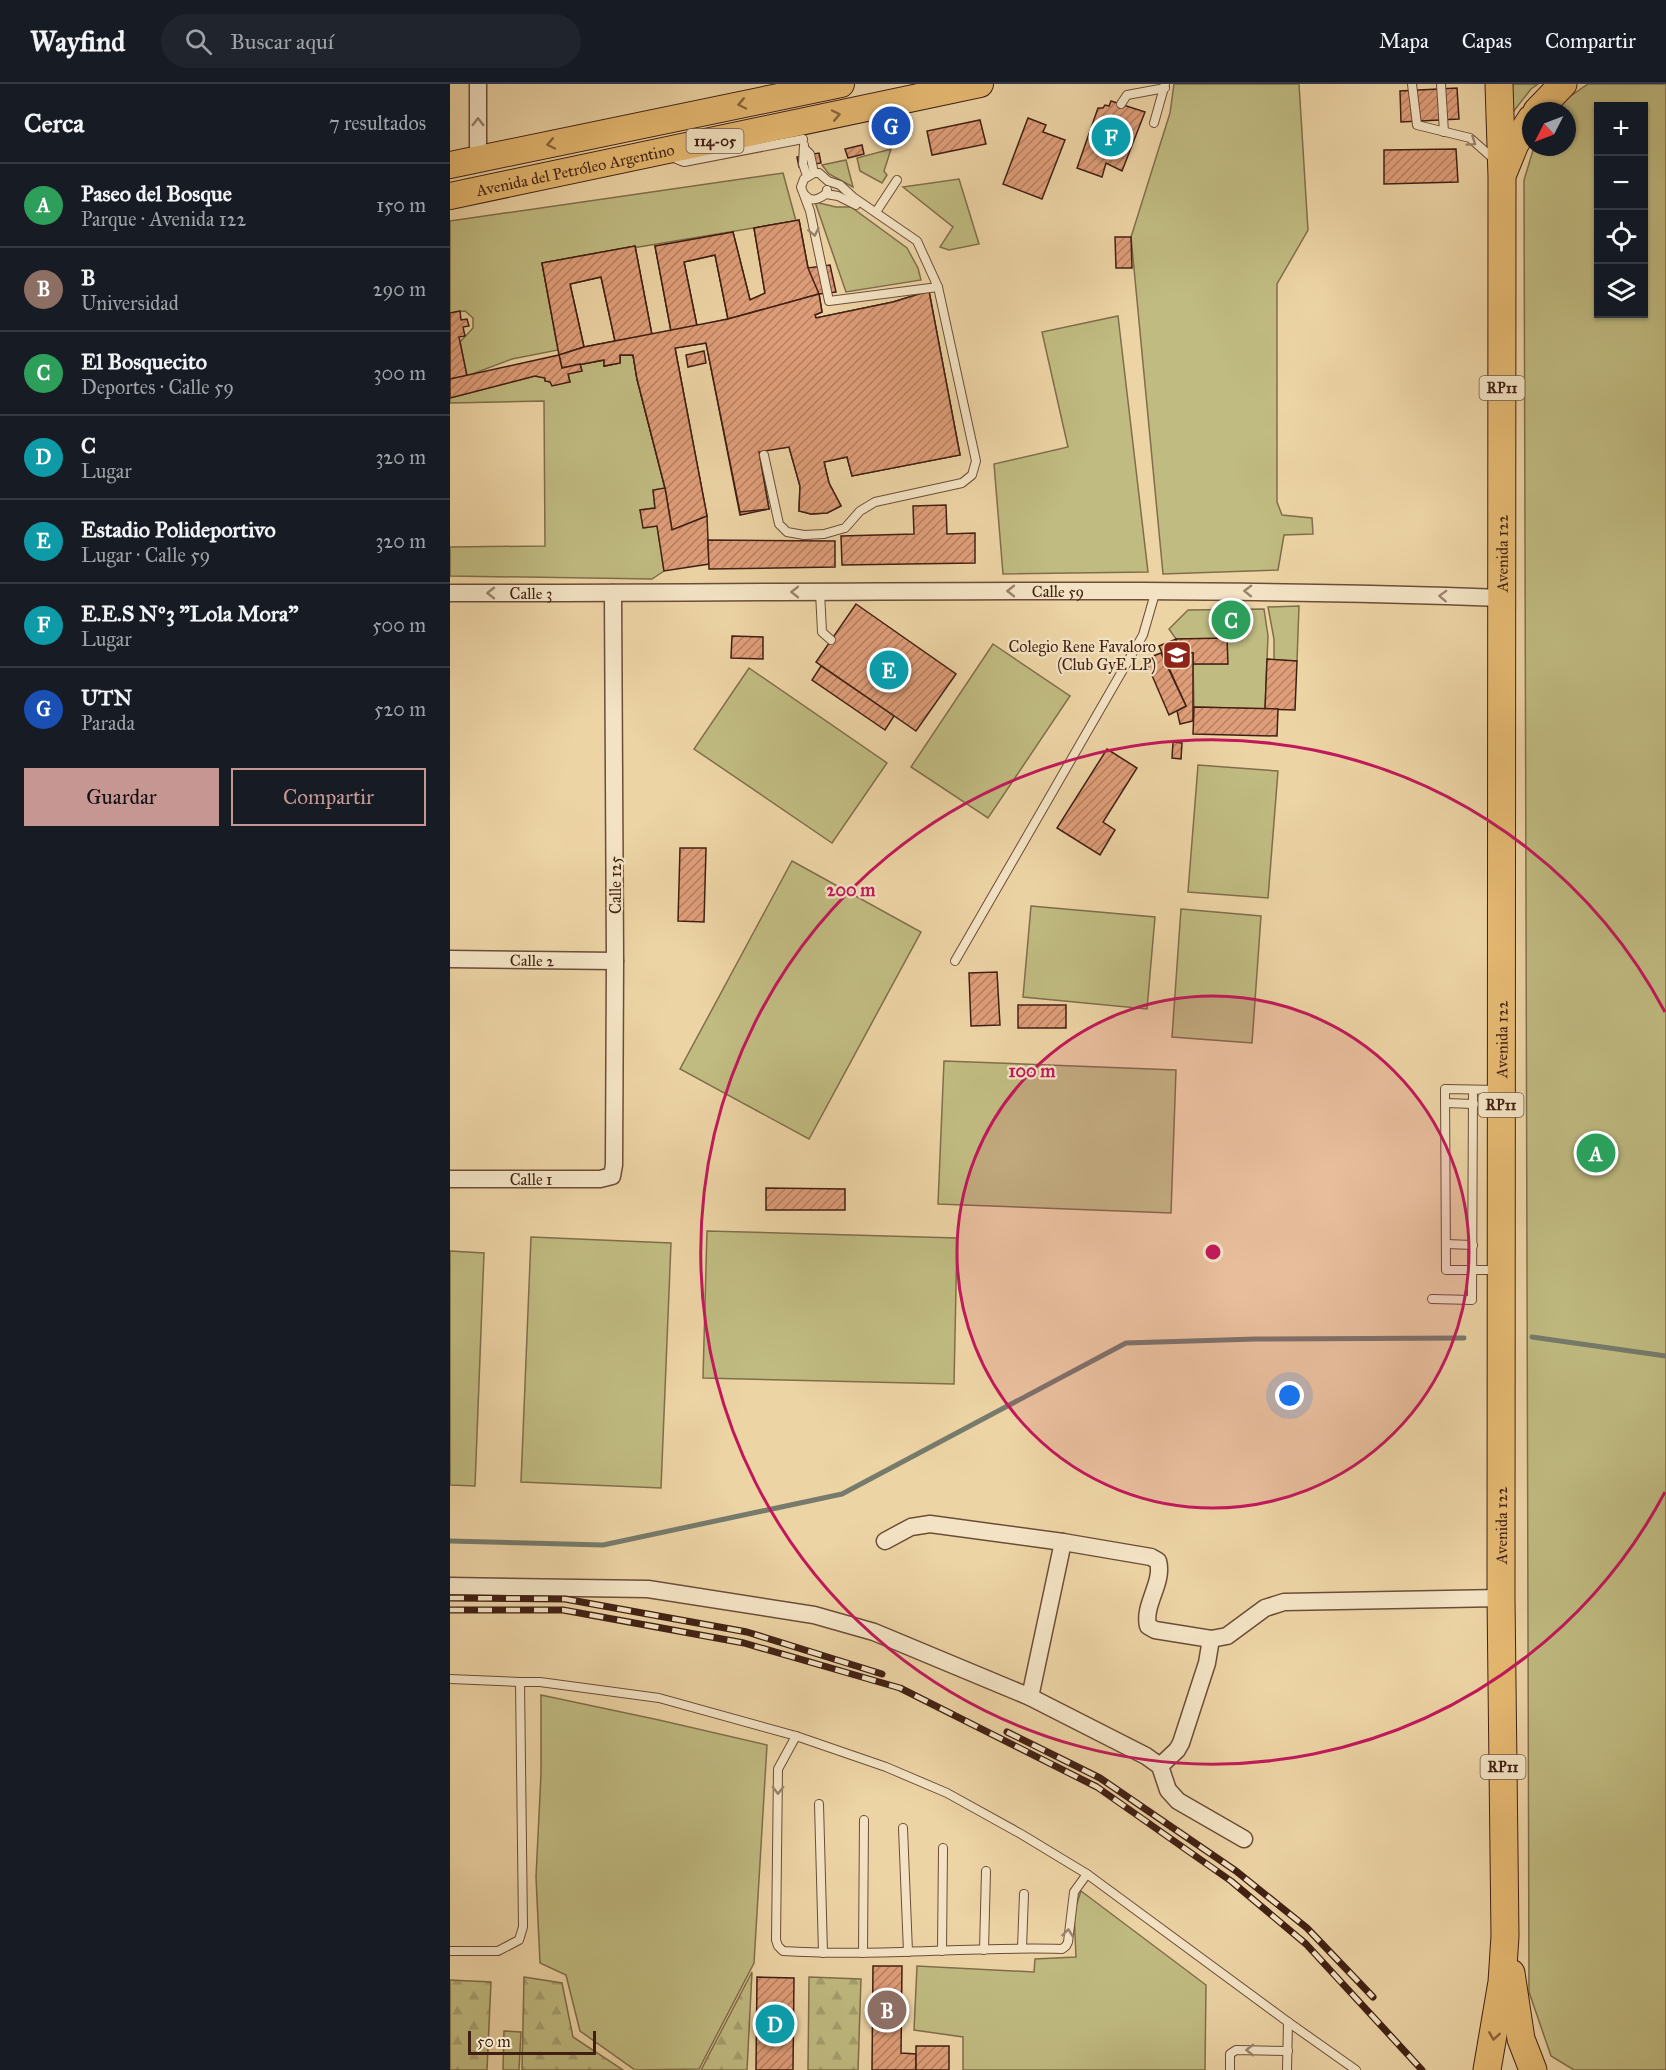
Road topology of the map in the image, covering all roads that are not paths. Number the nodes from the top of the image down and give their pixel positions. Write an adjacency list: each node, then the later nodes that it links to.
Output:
1 (478, 84): 16 (street, one-way to 1)
2 (841, 84): 9 (main road, Avenida del Petróleo Argentino / 114-05)
3 (980, 84): 13 (main road, Avenida del Petróleo Argentino / 114-05, one-way to 3)
4 (1412, 84): 14 (lane)
5 (1441, 84): 14 (lane)
6 (1499, 84): 18 (highway, Avenida 122 / RP11)
7 (1563, 84): 10 (highway)
8 (1165, 86): 11 (lane); 12 (lane)
9 (805, 88): 16 (main road, Avenida del Petróleo Argentino / 114-05, one-way to 16)
10 (1546, 102)
11 (1121, 104)
12 (1154, 123)
13 (802, 131): 19 (lane); 24 (main road, Avenida del Petróleo Argentino / 114-05)
14 (1444, 132): 18 (lane, one-way to 18)
15 (1522, 133): 18 (highway, Avenida 122 / RP11)
16 (478, 159): 17 (main road, Avenida del Petróleo Argentino / 114-05)
17 (450, 165)
18 (1502, 172): 32 (highway, Avenida 122 / RP11)
19 (811, 175): 21 (lane); 23 (lane)
20 (897, 180): 25 (lane)
21 (828, 181): 22 (lane); 25 (lane)
22 (826, 194): 23 (lane); 26 (lane)
23 (804, 195): 26 (lane, one-way to 26)
24 (450, 196)
25 (876, 212): 26 (lane)
26 (937, 287): 27 (lane)
27 (764, 455)
28 (1156, 590): 29 (street, Calle 59, one-way to 29); 32 (street, Calle 59, one-way to 28); 36 (lane)
29 (820, 592): 31 (street, Calle 59, one-way to 31); 33 (lane)
30 (450, 593): 31 (street, Calle 3, one-way to 30)
31 (613, 593): 35 (street, Calle 125)
32 (1501, 598): 38 (highway, Avenida 122 / RP11)
33 (831, 640)
34 (450, 959): 35 (street, Calle 2)
35 (615, 961): 41 (street, Calle 125)
36 (955, 961)
37 (1473, 1090): 38 (lane); 39 (lane); 40 (lane)
38 (1501, 1090): 46 (highway, Avenida 122 / RP11)
39 (1445, 1104): 40 (lane); 43 (lane)
40 (1473, 1104): 44 (lane)
41 (612, 1176): 42 (street, Calle 1)
42 (450, 1179)
43 (1446, 1245): 44 (lane); 45 (lane)
44 (1473, 1245): 45 (lane)
45 (1472, 1270): 46 (lane); 47 (lane)
46 (1502, 1270): 51 (highway, Avenida 122 / RP11)
47 (1432, 1299)
48 (885, 1541): 49 (street)
49 (1063, 1542): 52 (street); 55 (street)
50 (450, 1586): 55 (street)
51 (1501, 1598): 52 (street); 66 (highway, Avenida 122 / RP11)
52 (1211, 1639): 57 (street)
53 (450, 1679): 54 (lane)
54 (520, 1682): 56 (lane); 69 (lane)
55 (1030, 1697): 57 (street)
56 (796, 1736): 64 (lane); 72 (lane, one-way to 72)
57 (1160, 1766): 61 (street)
58 (819, 1804): 72 (lane)
59 (864, 1820): 73 (lane)
60 (903, 1828): 71 (lane)
61 (1244, 1839)
62 (943, 1848): 70 (lane)
63 (986, 1871): 68 (lane)
64 (1087, 1874): 67 (lane, one-way to 64); 74 (lane)
65 (1024, 1894): 67 (lane)
66 (1505, 1936): 79 (highway, Avenida 122 / RP11, one-way to 79); 80 (highway, Avenida 122 / RP11)
67 (1022, 1948): 68 (lane)
68 (984, 1950): 70 (lane)
69 (450, 1951)
70 (942, 1951): 71 (lane)
71 (908, 1952): 73 (lane)
72 (823, 1953): 73 (lane)
73 (863, 1953)
74 (1288, 2022): 75 (lane); 76 (lane)
75 (1288, 2051): 77 (lane, one-way to 77); 78 (lane)
76 (1353, 2068)
77 (1230, 2070)
78 (1287, 2070)
79 (1487, 2070)
80 (1533, 2070)

